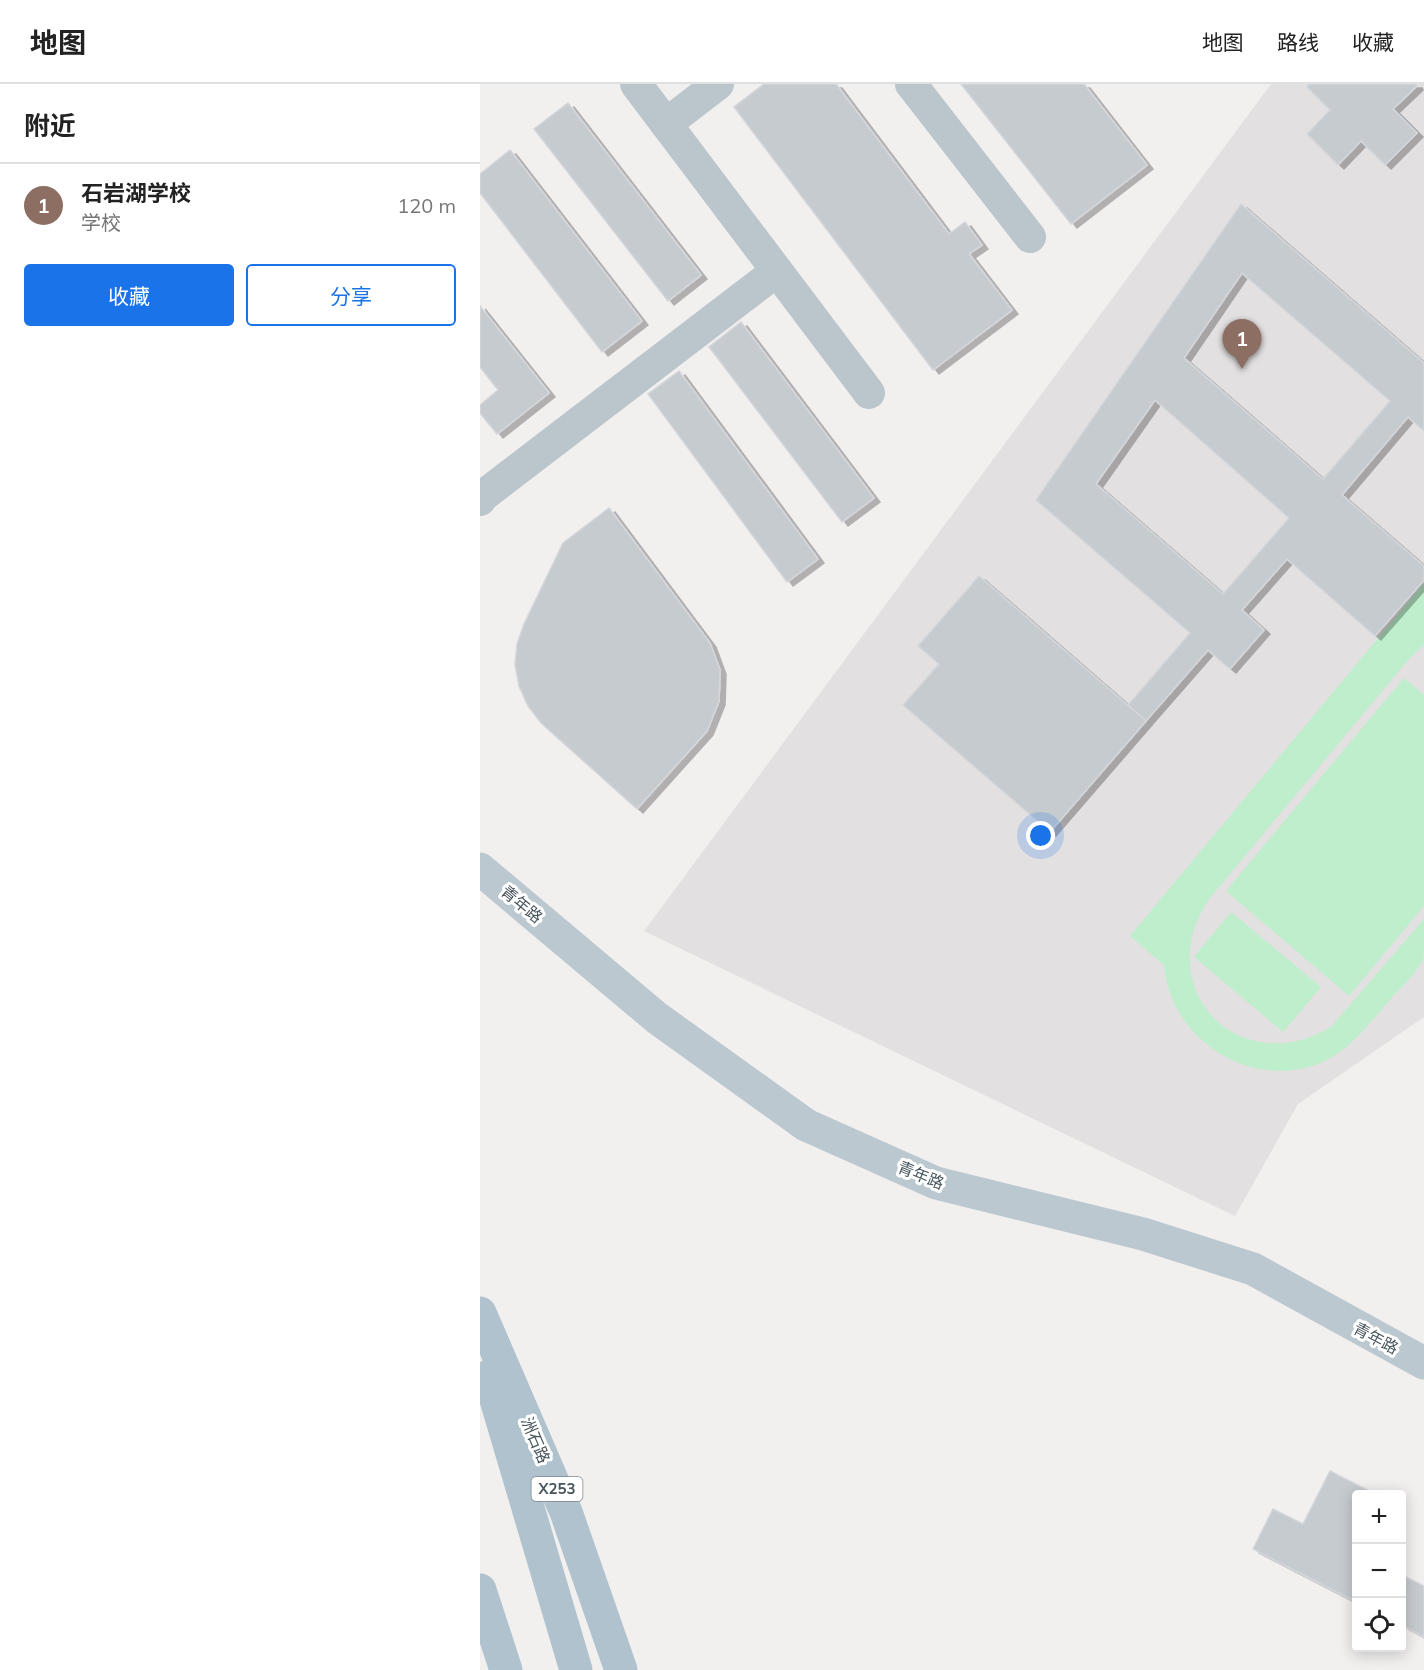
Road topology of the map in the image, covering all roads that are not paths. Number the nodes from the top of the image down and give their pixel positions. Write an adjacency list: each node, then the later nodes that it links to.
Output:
1 (636, 84): 4 (street)
2 (718, 84): 4 (street)
3 (911, 84): 5 (street)
4 (666, 124): 6 (street)
5 (1030, 237)
6 (777, 271): 7 (street); 8 (street)
7 (868, 393)
8 (480, 500)
9 (480, 869): 12 (street, 青年路)
10 (480, 1313): 16 (main road, 洲石路 / X253)
11 (480, 1346): 15 (main road, 洲石路 / X253)
12 (1424, 1363)
13 (480, 1590): 14 (main road)
14 (506, 1670)
15 (576, 1670)
16 (621, 1670)

